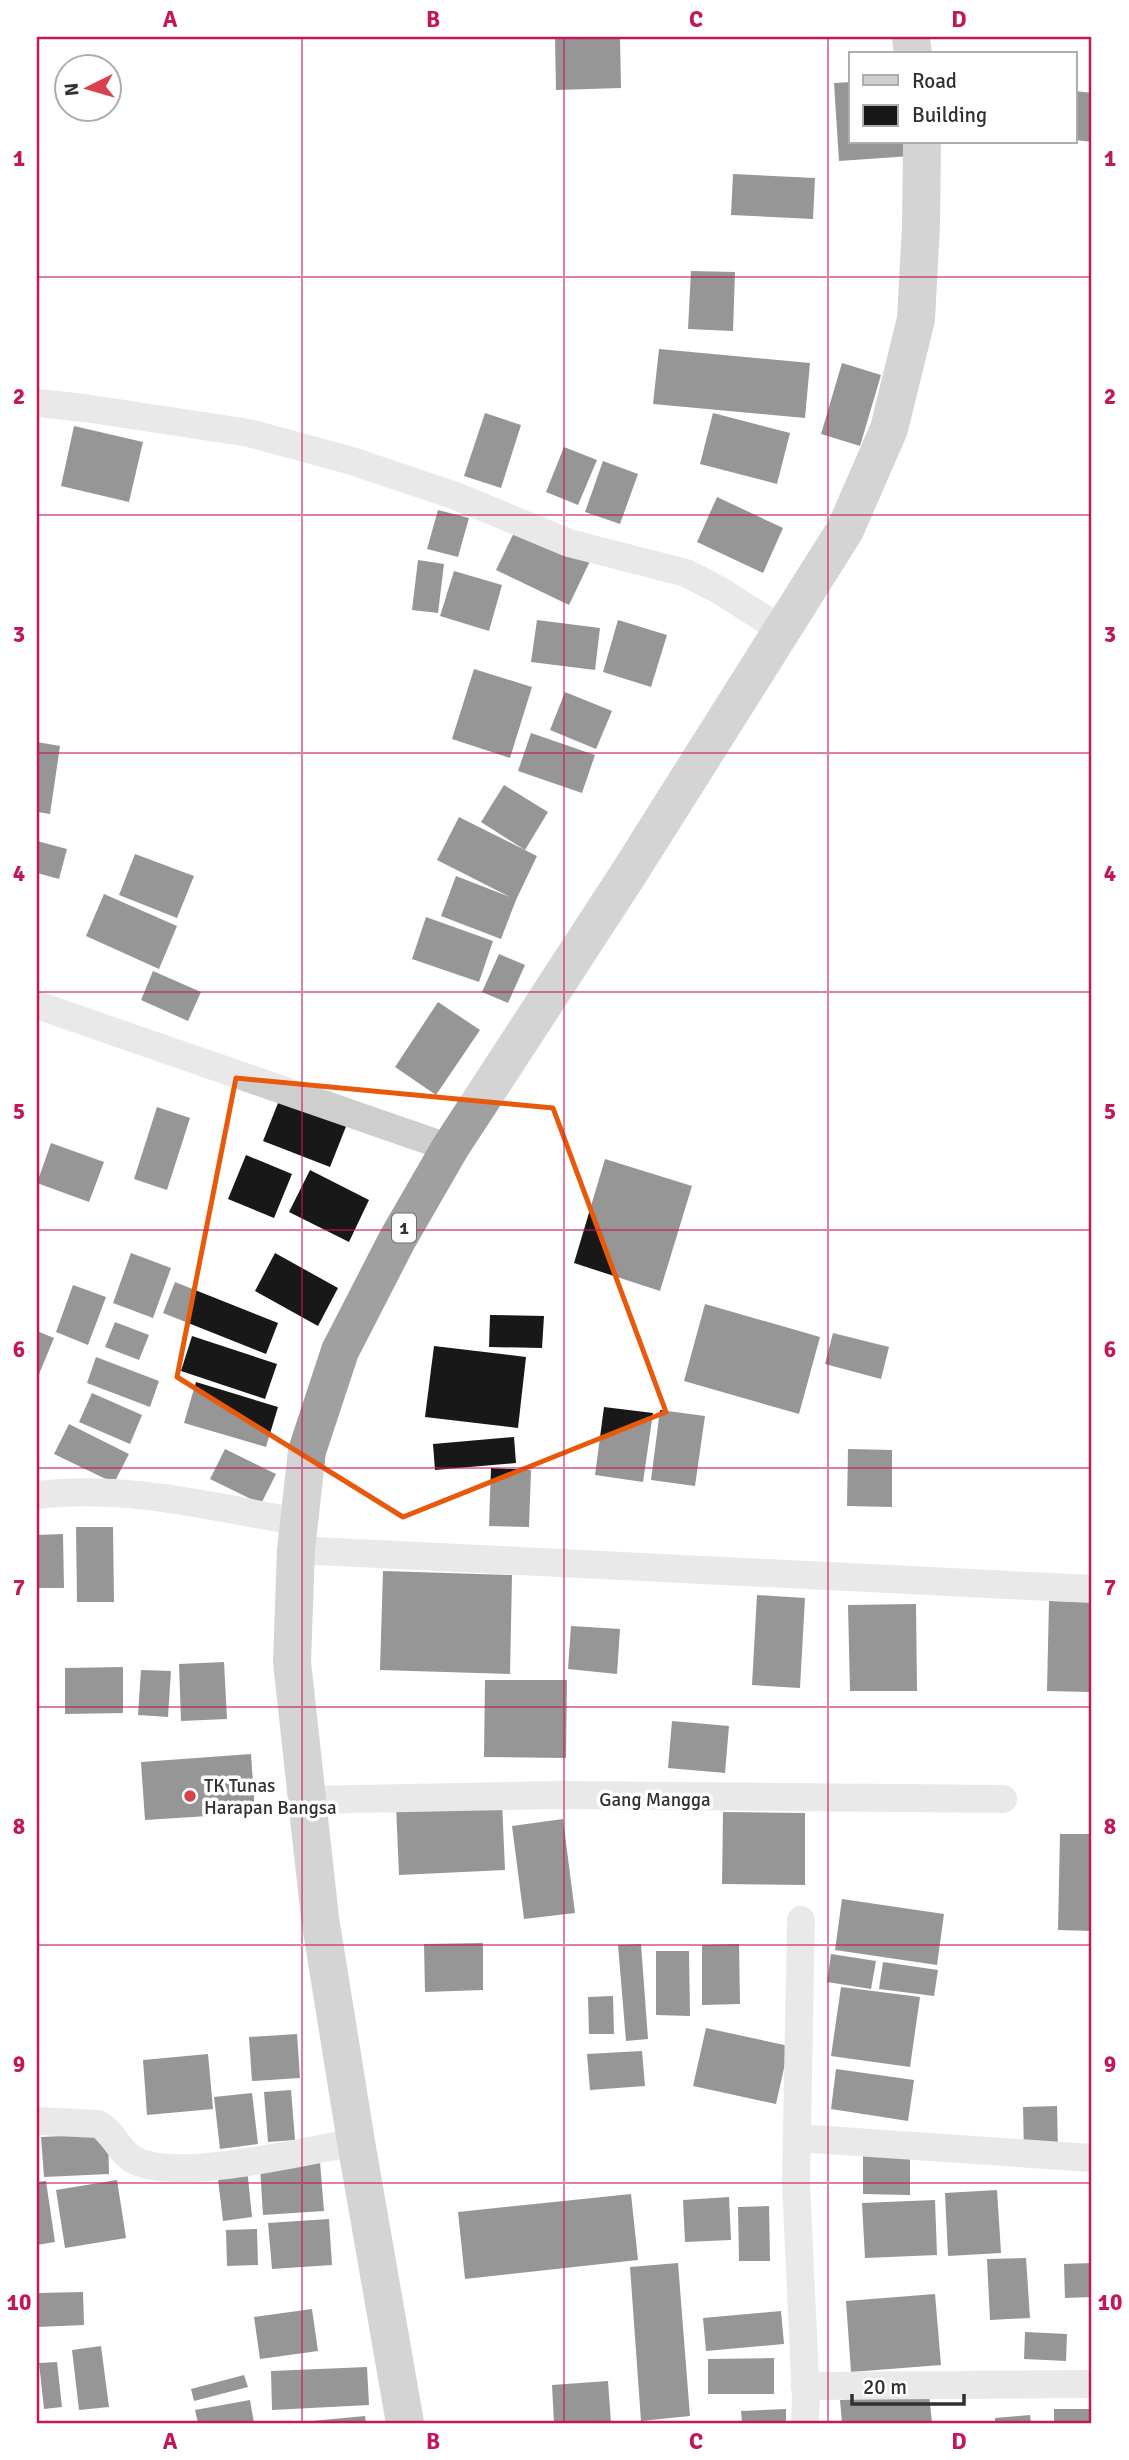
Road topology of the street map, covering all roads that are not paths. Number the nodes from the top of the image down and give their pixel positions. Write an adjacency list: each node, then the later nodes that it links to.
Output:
1 (922, 144): 3 (highway, 1)
2 (37, 403): 3 (street)
3 (782, 630): 5 (highway, 1)
4 (37, 1005): 5 (street)
5 (450, 1148): 7 (highway, 1)
6 (37, 1495): 7 (street)
7 (298, 1536): 8 (street); 10 (highway, 1)
8 (1092, 1589)
9 (996, 1798): 10 (street)
10 (307, 1800): 14 (highway, 1)
11 (801, 1920): 13 (street)
12 (37, 2121): 14 (street)
13 (797, 2138): 15 (street); 17 (street)
14 (356, 2142): 18 (highway, 1)
15 (1092, 2158)
16 (1092, 2384): 17 (street)
17 (805, 2386): 19 (street)
18 (405, 2423)
19 (805, 2423)

